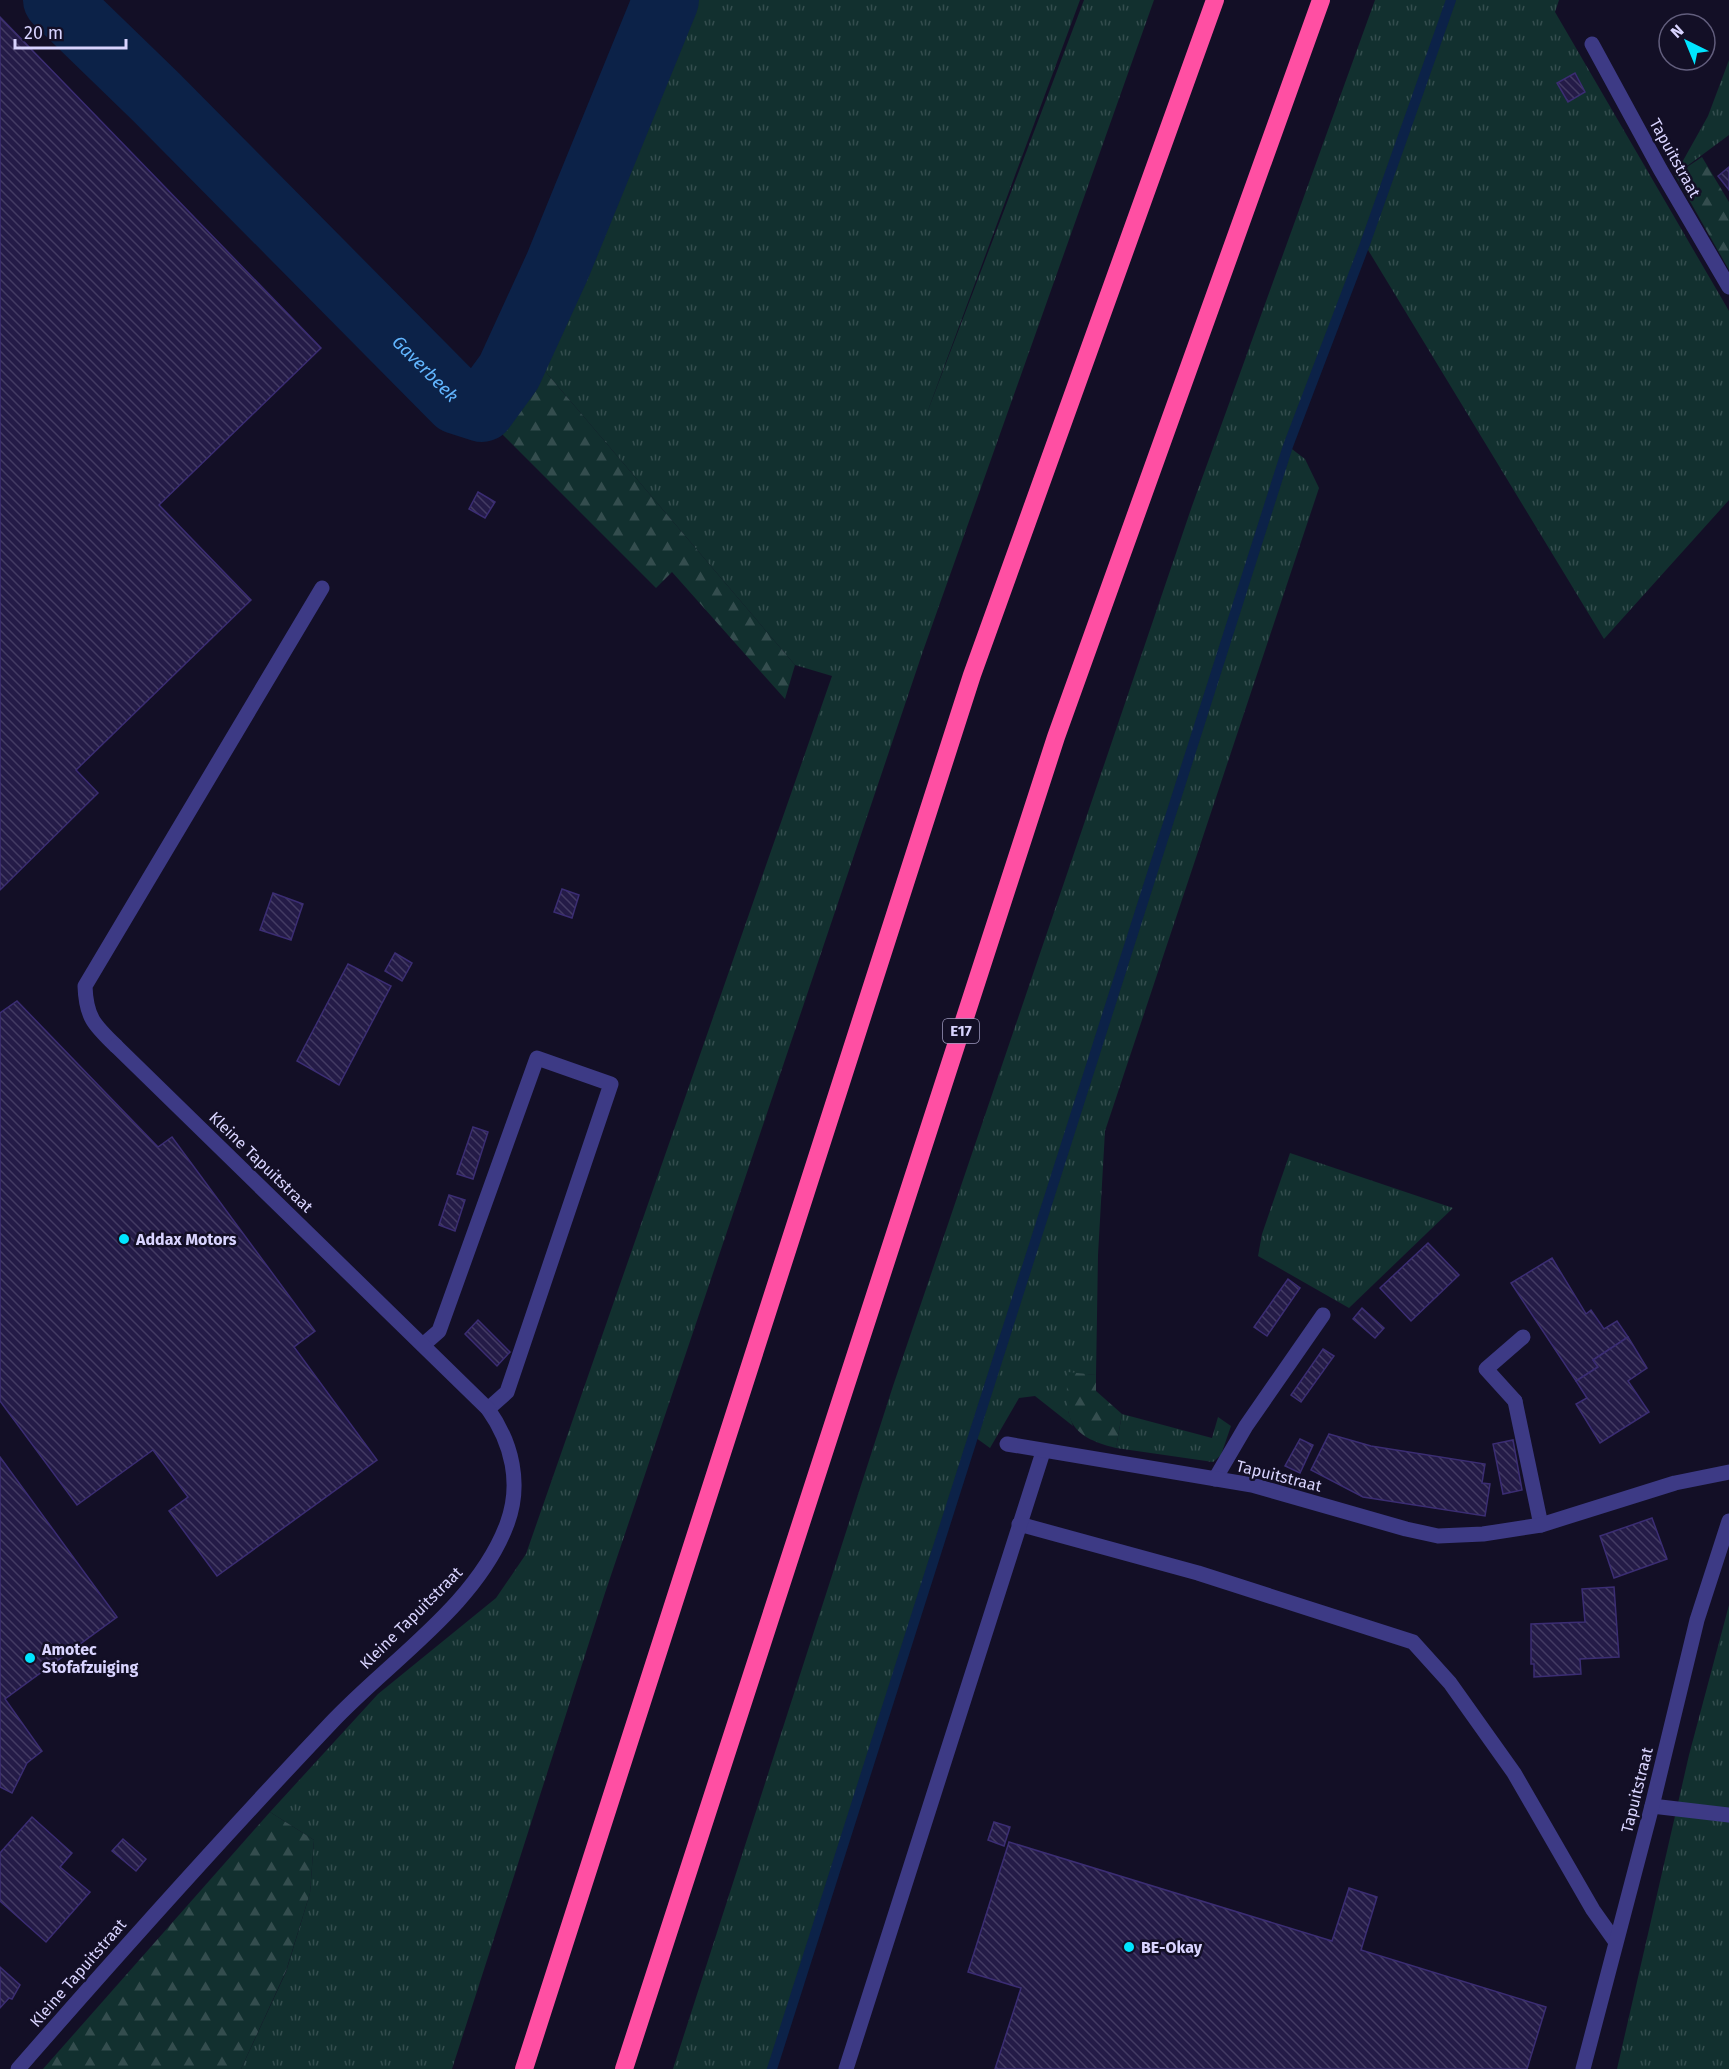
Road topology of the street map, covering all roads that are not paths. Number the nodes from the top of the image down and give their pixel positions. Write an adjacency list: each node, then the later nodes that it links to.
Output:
1 (1215, 0): 21 (highway)
2 (1321, 0): 22 (highway, E17)
3 (1592, 44): 4 (street, Tapuitstraat)
4 (1729, 287)
5 (322, 588): 8 (street, Kleine Tapuitstraat)
6 (1323, 1315): 13 (street)
7 (1523, 1337): 16 (street)
8 (423, 1345): 9 (street, Kleine Tapuitstraat); 9 (street)
9 (488, 1409): 20 (street, Kleine Tapuitstraat)
10 (1007, 1444): 11 (street, Tapuitstraat)
11 (1043, 1452): 13 (street, Tapuitstraat); 15 (street)
12 (1729, 1472): 16 (street, Tapuitstraat)
13 (1215, 1479): 16 (street, Tapuitstraat)
14 (1729, 1521): 17 (street, Tapuitstraat)
15 (1019, 1524): 19 (street); 23 (street)
16 (1541, 1525)
17 (1652, 1806): 18 (street); 19 (street, Tapuitstraat)
18 (1729, 1815)
19 (1615, 1941): 24 (street, Tapuitstraat)
20 (18, 2069)
21 (524, 2069)
22 (624, 2069)
23 (846, 2069)
24 (1583, 2069)

